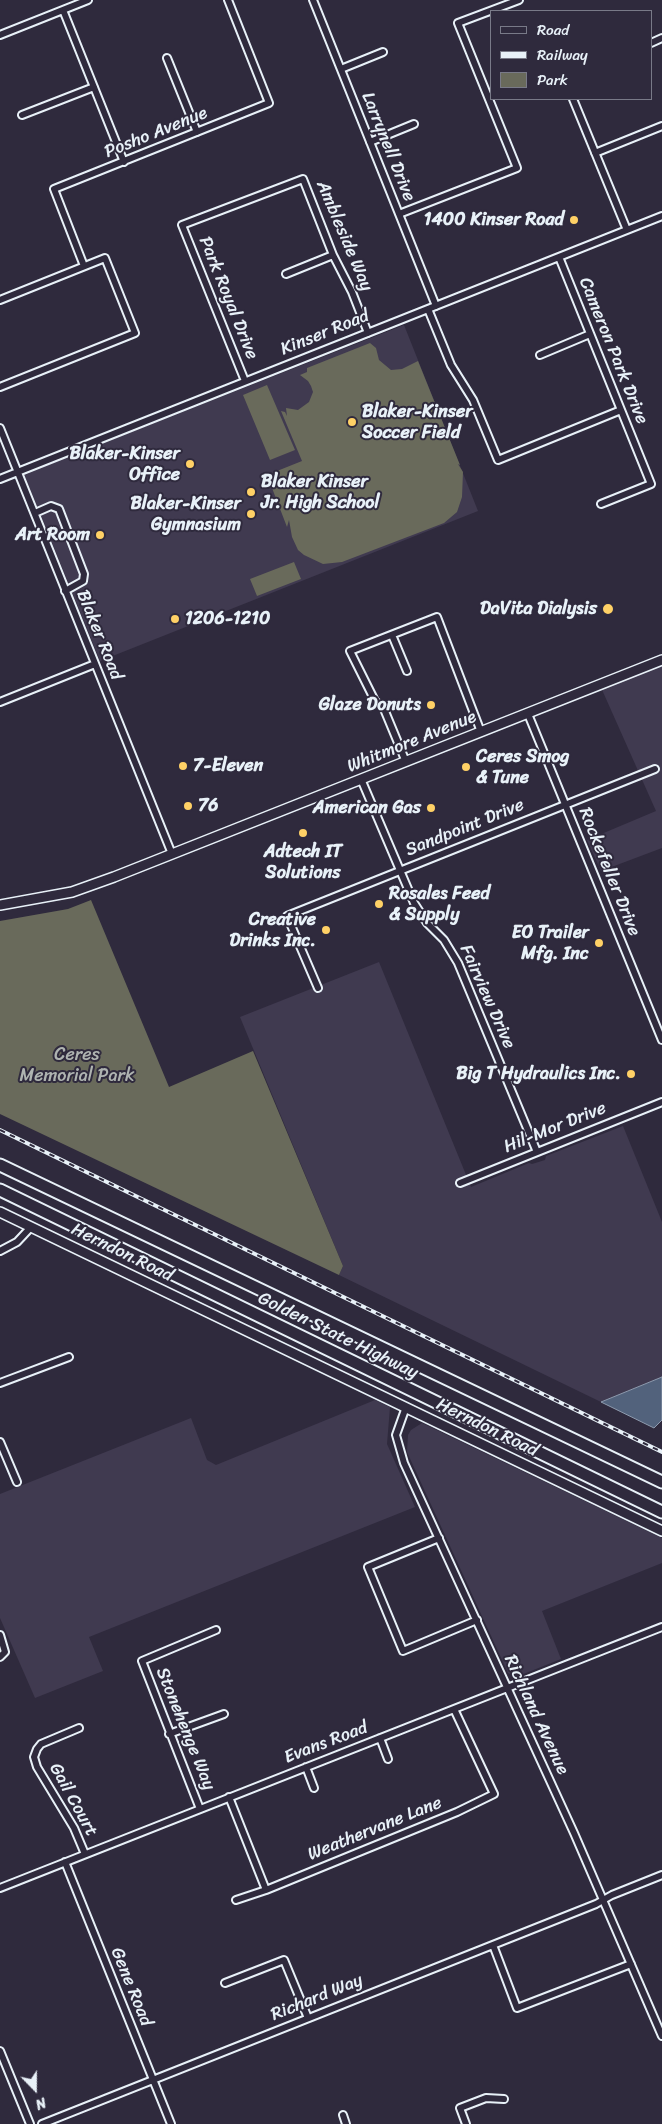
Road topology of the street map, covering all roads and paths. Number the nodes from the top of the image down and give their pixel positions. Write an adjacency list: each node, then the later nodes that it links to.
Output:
1 (88, 0): 5 (street)
2 (228, 0): 17 (street, Posho Avenue)
3 (313, 0): 11 (street, Larrynell Drive)
4 (519, 0): 7 (street)
5 (63, 10): 8 (street); 12 (street)
6 (490, 10): 22 (street)
7 (491, 10)
8 (0, 35)
9 (383, 52): 11 (street)
10 (167, 58): 17 (street)
11 (341, 69): 18 (street, Larrynell Drive)
12 (94, 87): 14 (street); 20 (street)
13 (573, 100): 19 (street)
14 (22, 115)
15 (414, 124): 18 (street)
16 (662, 126): 19 (street)
17 (197, 132): 20 (street, Posho Avenue)
18 (370, 142): 22 (street, Larrynell Drive)
19 (595, 153): 24 (street)
20 (124, 162): 27 (street, Posho Avenue)
21 (303, 179): 25 (street, Ambleside Way); 35 (street, Park Royal Drive)
22 (399, 214): 30 (street, Larrynell Drive)
23 (662, 216): 24 (street, Kinser Road)
24 (626, 230): 26 (street, Kinser Road)
25 (333, 256): 28 (street); 32 (street, Ambleside Way)
26 (559, 257): 30 (street, Kinser Road); 33 (street, Cameron Park Drive)
27 (84, 266): 29 (street); 36 (street)
28 (286, 274)
29 (0, 300)
30 (436, 306): 31 (street, Kinser Road)
31 (428, 309): 32 (street, Kinser Road); 37 (street)
32 (368, 333): 35 (street, Kinser Road)
33 (590, 334): 34 (street); 37 (street, Cameron Park Drive)
34 (540, 355)
35 (246, 381): 39 (street, Kinser Road)
36 (0, 387)
37 (621, 410): 41 (street, Cameron Park Drive)
38 (0, 428): 39 (street, Blaker Road)
39 (18, 472): 40 (street, Kinser Road); 42 (street, Blaker Road)
40 (0, 479)
41 (601, 504)
42 (35, 513): 43 (street, Blaker Road); 43 (street)
43 (65, 591): 46 (street, Blaker Road)
44 (392, 634): 47 (street); 50 (street); 51 (street)
45 (662, 660): 49 (street, Whitmore Avenue)
46 (95, 664): 48 (street); 55 (street, Blaker Road)
47 (406, 670)
48 (0, 702)
49 (528, 714): 50 (street, Whitmore Avenue); 54 (street, Rockefeller Drive)
50 (481, 732): 51 (street, Whitmore Avenue)
51 (406, 762): 53 (street, Whitmore Avenue)
52 (654, 769): 54 (street, Sandpoint Drive)
53 (361, 779): 55 (street, Whitmore Avenue); 56 (street, Fairview Drive)
54 (565, 804): 56 (street, Sandpoint Drive); 59 (street, Rockefeller Drive)
55 (172, 854): 57 (street, Whitmore Avenue)
56 (400, 870): 58 (street, Sandpoint Drive); 61 (street, Fairview Drive)
57 (0, 905)
58 (318, 988)
59 (662, 1040)
60 (662, 1102): 61 (street, Hil-Mor Drive)
61 (537, 1152): 63 (street, Hil-Mor Drive)
62 (0, 1165): 73 (highway, Golden State Highway)
63 (460, 1183)
64 (0, 1190): 74 (highway, Golden State Highway)
65 (0, 1212): 66 (street, Herndon Road)
66 (31, 1227): 67 (street); 70 (street, Herndon Road)
67 (0, 1250)
68 (69, 1357): 69 (street)
69 (0, 1383)
70 (406, 1407): 75 (street, Herndon Road); 76 (street, Richland Avenue)
71 (0, 1442): 72 (street)
72 (17, 1482)
73 (662, 1482)
74 (662, 1512)
75 (662, 1531)
76 (439, 1538): 77 (street, Richland Avenue); 77 (street)
77 (476, 1620): 82 (street, Richland Avenue)
78 (662, 1627): 82 (street, Evans Road)
79 (216, 1630): 86 (street, Stonehenge Way)
80 (0, 1635): 81 (street)
81 (2, 1654)
82 (507, 1688): 83 (street, Evans Road); 99 (street, Richland Avenue)
83 (454, 1709): 87 (street, Evans Road); 97 (street, Weathervane Lane)
84 (224, 1714): 86 (street)
85 (80, 1728): 93 (street, Gail Court)
86 (169, 1734): 92 (street, Stonehenge Way)
87 (380, 1738): 88 (street); 89 (street, Evans Road)
88 (388, 1759)
89 (306, 1767): 90 (street); 91 (street, Evans Road)
90 (314, 1788)
91 (229, 1797): 92 (street, Evans Road); 97 (street)
92 (200, 1809): 93 (street, Evans Road)
93 (85, 1854): 94 (street, Evans Road)
94 (65, 1862): 96 (street, Evans Road); 106 (street, Gene Road)
95 (662, 1875): 99 (street, Richard Way)
96 (0, 1888)
97 (266, 1890): 98 (street, Weathervane Lane)
98 (236, 1900)
99 (604, 1900): 100 (street, Richard Way); 101 (street, Richland Avenue)
100 (493, 1945): 101 (street); 103 (street, Richard Way)
101 (631, 1964): 104 (street, Richland Avenue)
102 (225, 1983): 103 (street)
103 (308, 2018): 106 (street, Richard Way)
104 (662, 2036)
105 (0, 2051): 109 (street)
106 (152, 2079): 110 (street, Richard Way); 111 (street, Gene Road)
107 (504, 2098): 113 (street)
108 (343, 2116): 112 (street)
109 (30, 2124)
110 (42, 2124)
111 (171, 2124)
112 (346, 2124)
113 (466, 2124)

